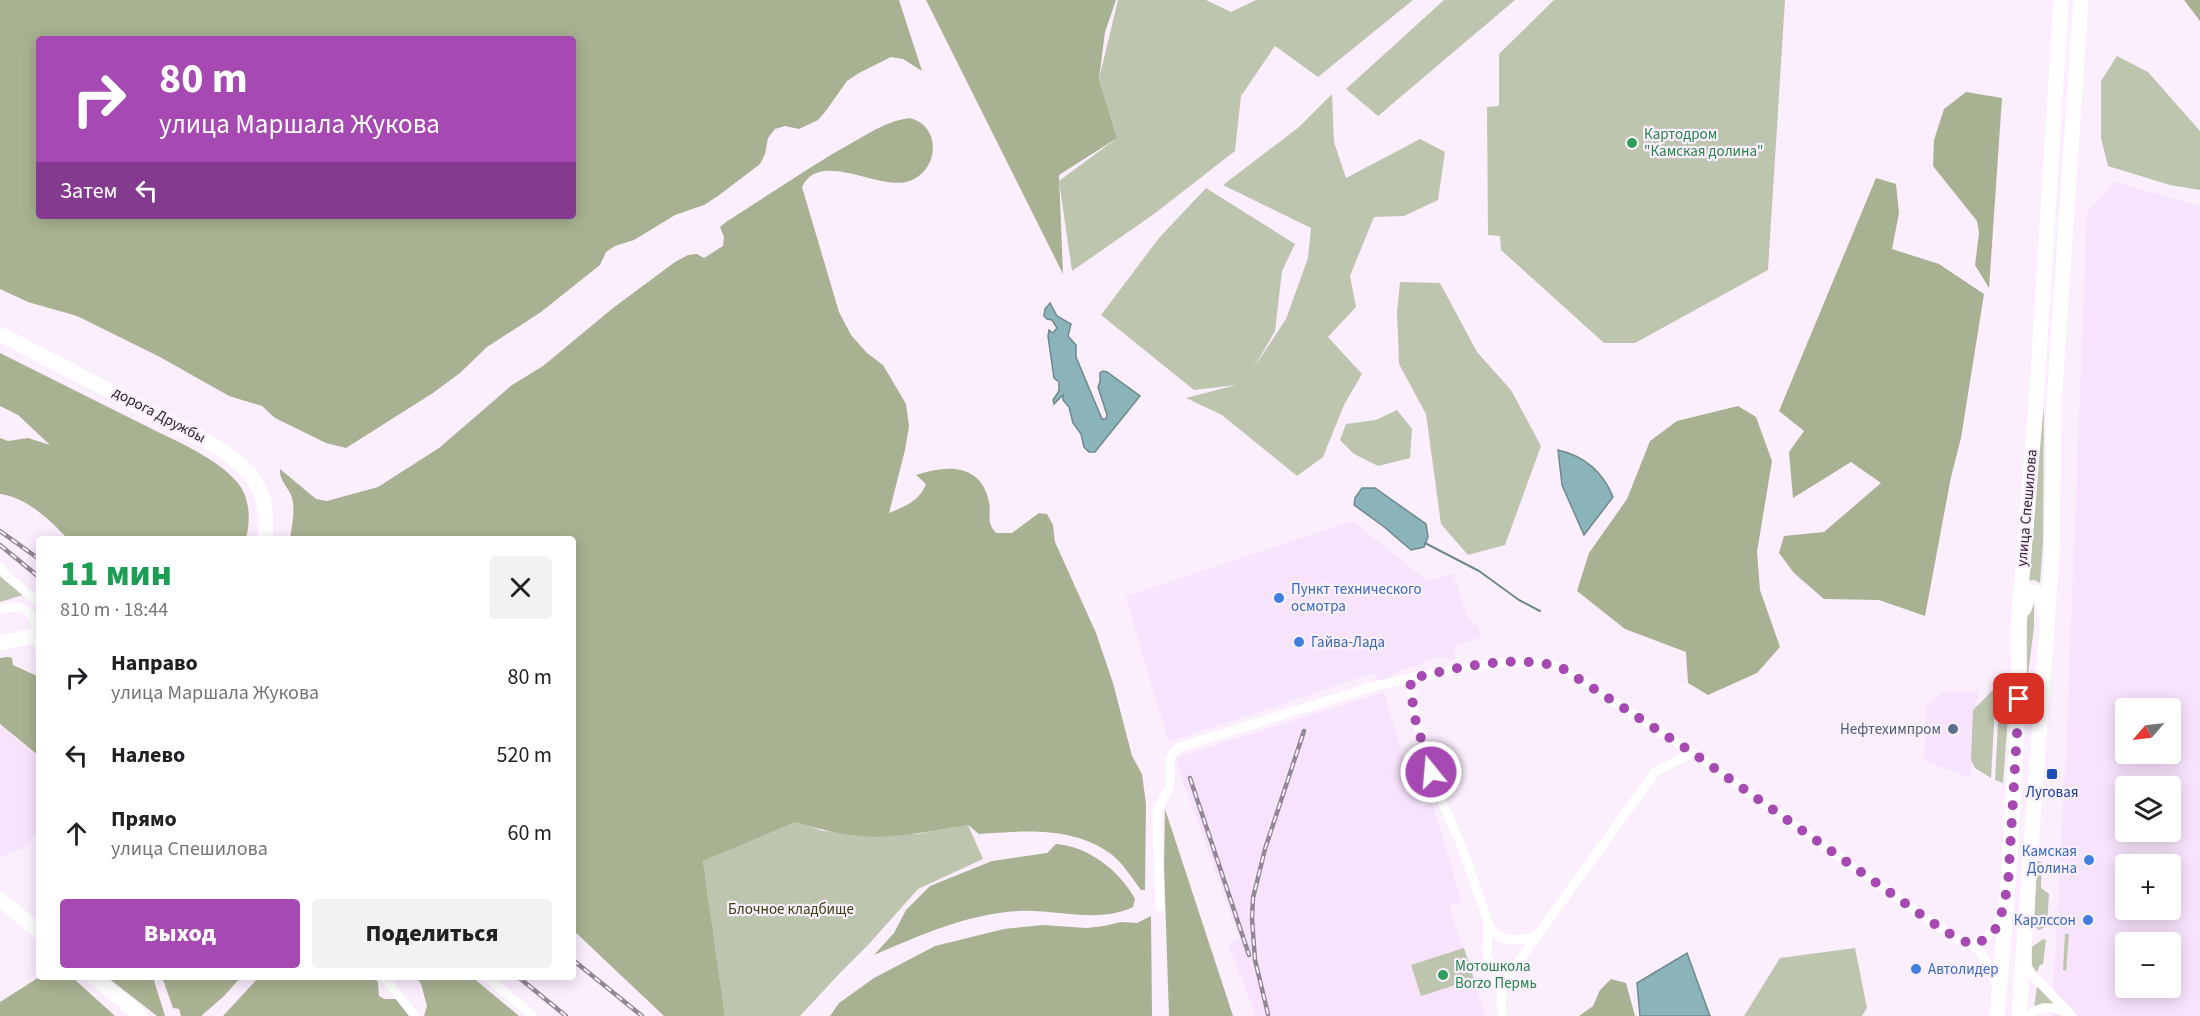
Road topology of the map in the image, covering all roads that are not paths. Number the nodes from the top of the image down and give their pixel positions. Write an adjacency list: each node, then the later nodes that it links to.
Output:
1 (2061, 0): 9 (main road, улица Спешилова)
2 (2081, 0): 10 (main road, улица Спешилова)
3 (0, 334): 4 (main road, дорога Дружбы)
4 (265, 536)
5 (0, 567): 6 (street)
6 (36, 600)
7 (0, 609): 8 (street)
8 (36, 623)
9 (2018, 628): 10 (main road); 15 (main road, улица Спешилова)
10 (2047, 632): 22 (main road, улица Спешилова)
11 (36, 636): 12 (main road)
12 (5, 642)
13 (1410, 679): 14 (street); 17 (street); 18 (street)
14 (1693, 753): 20 (street); 21 (street)
15 (2008, 885): 21 (street); 31 (main road, улица Спешилова)
16 (0, 899): 19 (main road)
17 (1160, 907)
18 (1488, 922): 20 (street); 26 (street)
19 (36, 929)
20 (1538, 936): 26 (street)
21 (1974, 945): 31 (street)
22 (2023, 962): 32 (main road, улица Спешилова); 34 (street)
23 (98, 980): 27 (main road)
24 (386, 980): 28 (street)
25 (491, 980): 29 (street)
26 (1501, 992): 30 (street)
27 (141, 1016)
28 (415, 1016)
29 (533, 1016)
30 (1503, 1016)
31 (1997, 1016)
32 (2019, 1016)
33 (2028, 1016): 34 (street)
34 (2071, 1016)

